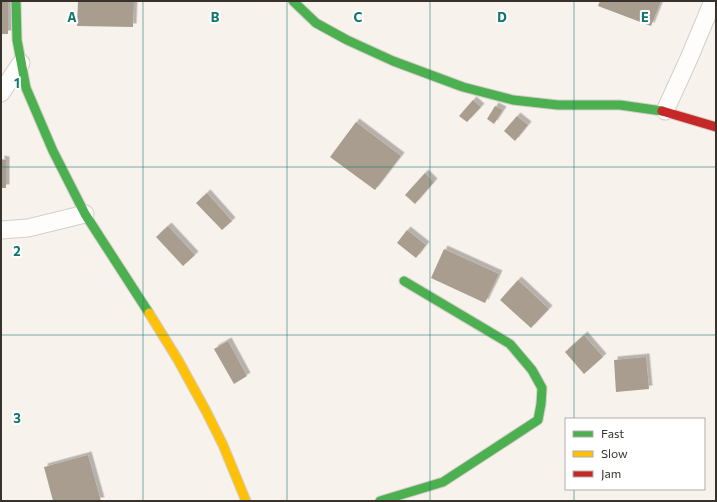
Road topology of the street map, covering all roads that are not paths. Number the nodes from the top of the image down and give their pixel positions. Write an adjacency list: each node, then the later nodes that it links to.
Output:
1 (16, 1): 4 (street)
2 (293, 1): 6 (street)
3 (713, 1): 6 (street)
4 (21, 63): 5 (street); 8 (street)
5 (1, 93)
6 (665, 111): 7 (street)
7 (716, 127)
8 (84, 214): 9 (street); 11 (street)
9 (1, 230)
10 (404, 281): 12 (street)
11 (246, 501)
12 (380, 501)

